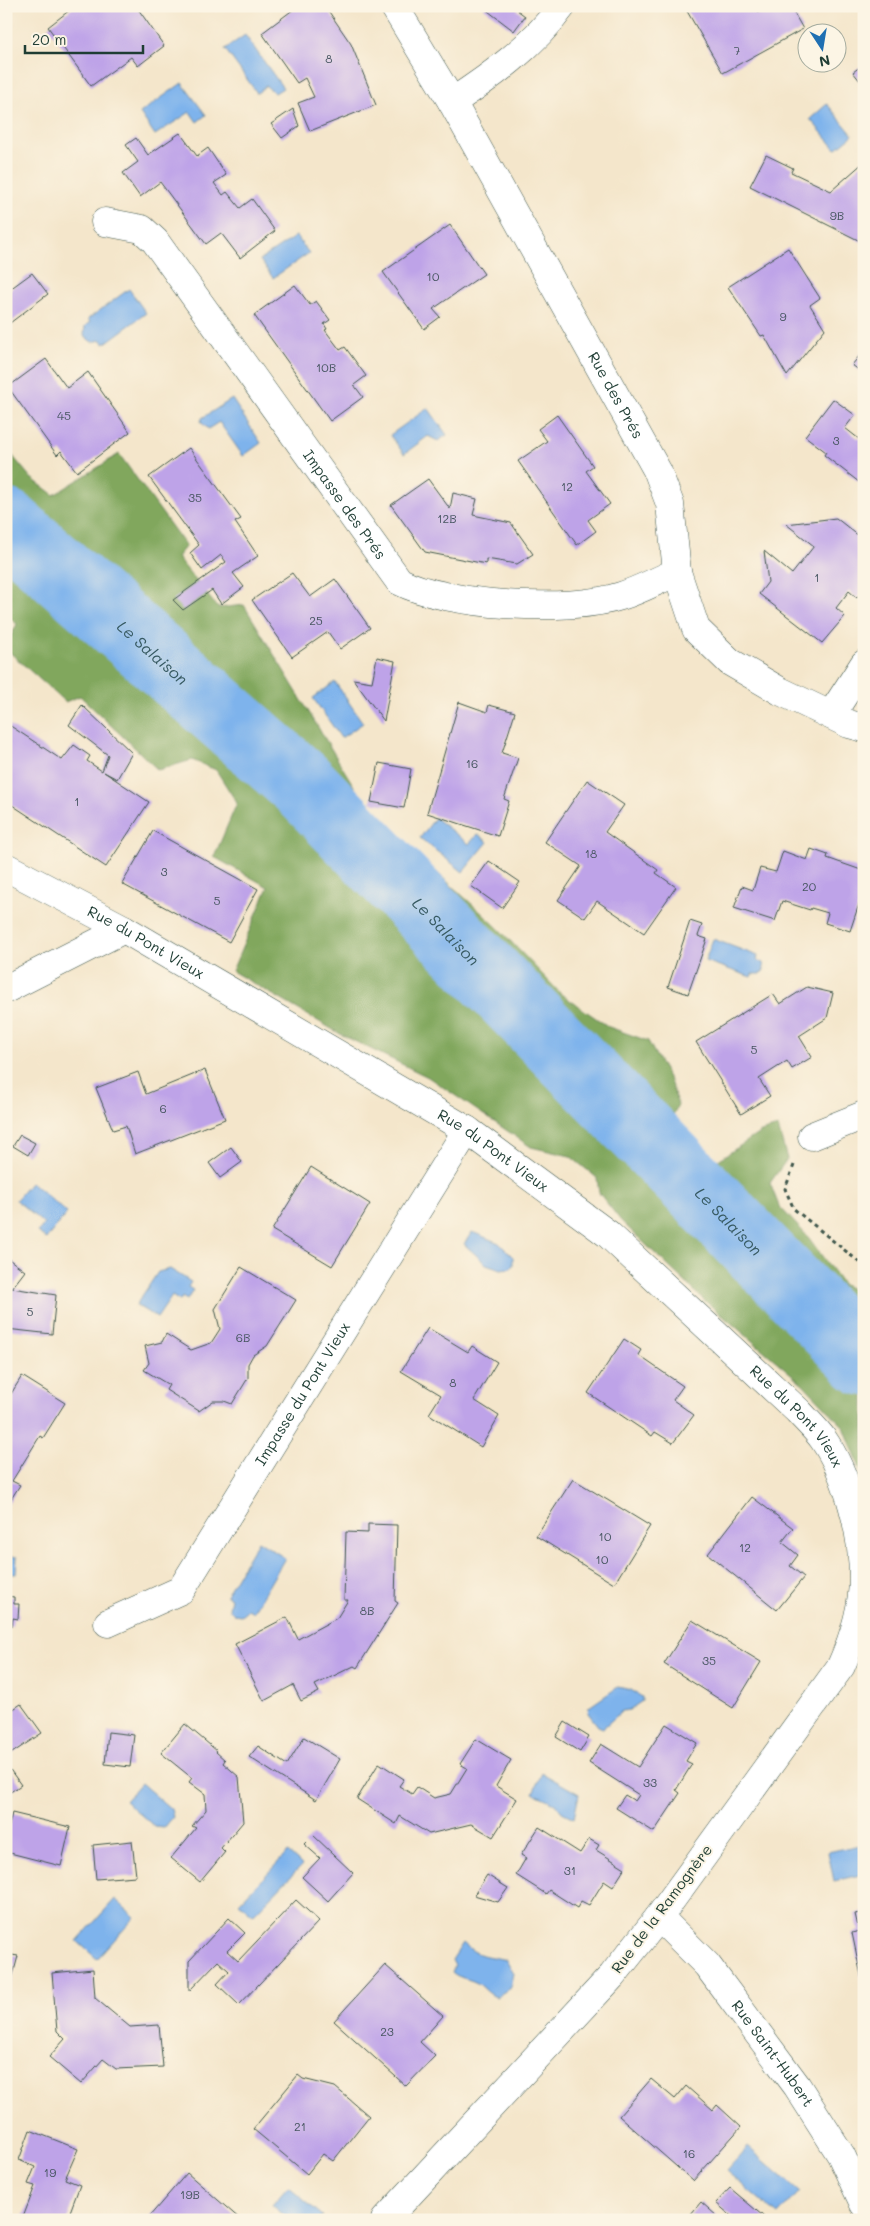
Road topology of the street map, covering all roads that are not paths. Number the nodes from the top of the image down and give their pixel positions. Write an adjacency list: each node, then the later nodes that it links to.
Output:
1 (394, 6): 3 (street, Rue des Prés)
2 (562, 6): 3 (street)
3 (452, 102): 5 (street, Rue des Prés)
4 (105, 222): 5 (street, Impasse des Prés)
5 (677, 572): 7 (street, Rue des Prés)
6 (864, 664): 7 (street)
7 (831, 716): 8 (street, Rue des Prés)
8 (864, 728)
9 (6, 867): 10 (street, Rue du Pont Vieux)
10 (124, 929): 11 (street); 13 (street, Rue du Pont Vieux)
11 (6, 989)
12 (864, 1115): 14 (street)
13 (467, 1130): 15 (street, Rue du Pont Vieux); 16 (street, Impasse du Pont Vieux)
14 (812, 1136)
15 (861, 1555): 17 (street, Rue de la Ramognère)
16 (108, 1623)
17 (659, 1917): 18 (street, Rue Saint-Hubert); 19 (street, Rue de la Ramognère)
18 (864, 2204)
19 (385, 2220)

